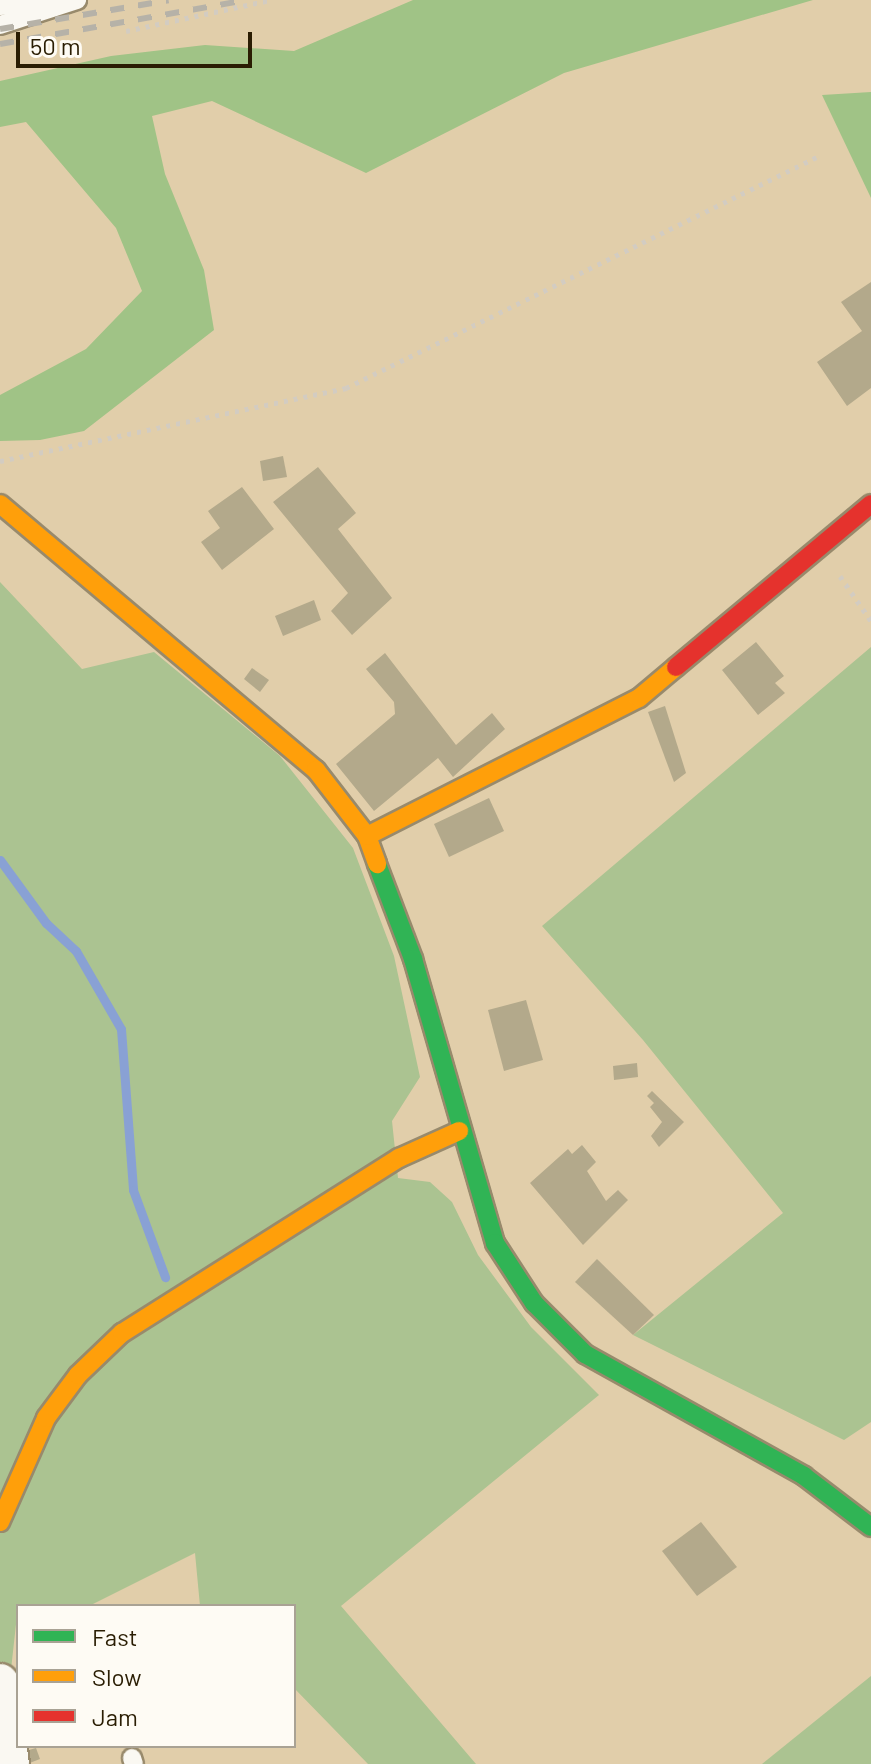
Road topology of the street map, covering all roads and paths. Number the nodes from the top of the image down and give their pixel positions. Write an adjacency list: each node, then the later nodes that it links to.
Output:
1 (49, 0): 4 (lane)
2 (77, 0): 5 (lane)
3 (271, 0): 6 (path)
4 (0, 6)
5 (0, 25)
6 (126, 31)
7 (817, 157): 8 (path)
8 (0, 461)
9 (0, 504): 13 (street)
10 (871, 504): 11 (street)
11 (821, 548): 12 (path); 13 (street)
12 (871, 621)
13 (367, 836): 14 (street)
14 (459, 1131): 15 (street); 16 (street)
15 (0, 1522)
16 (871, 1527)
17 (0, 1682): 18 (street)
18 (11, 1764)

